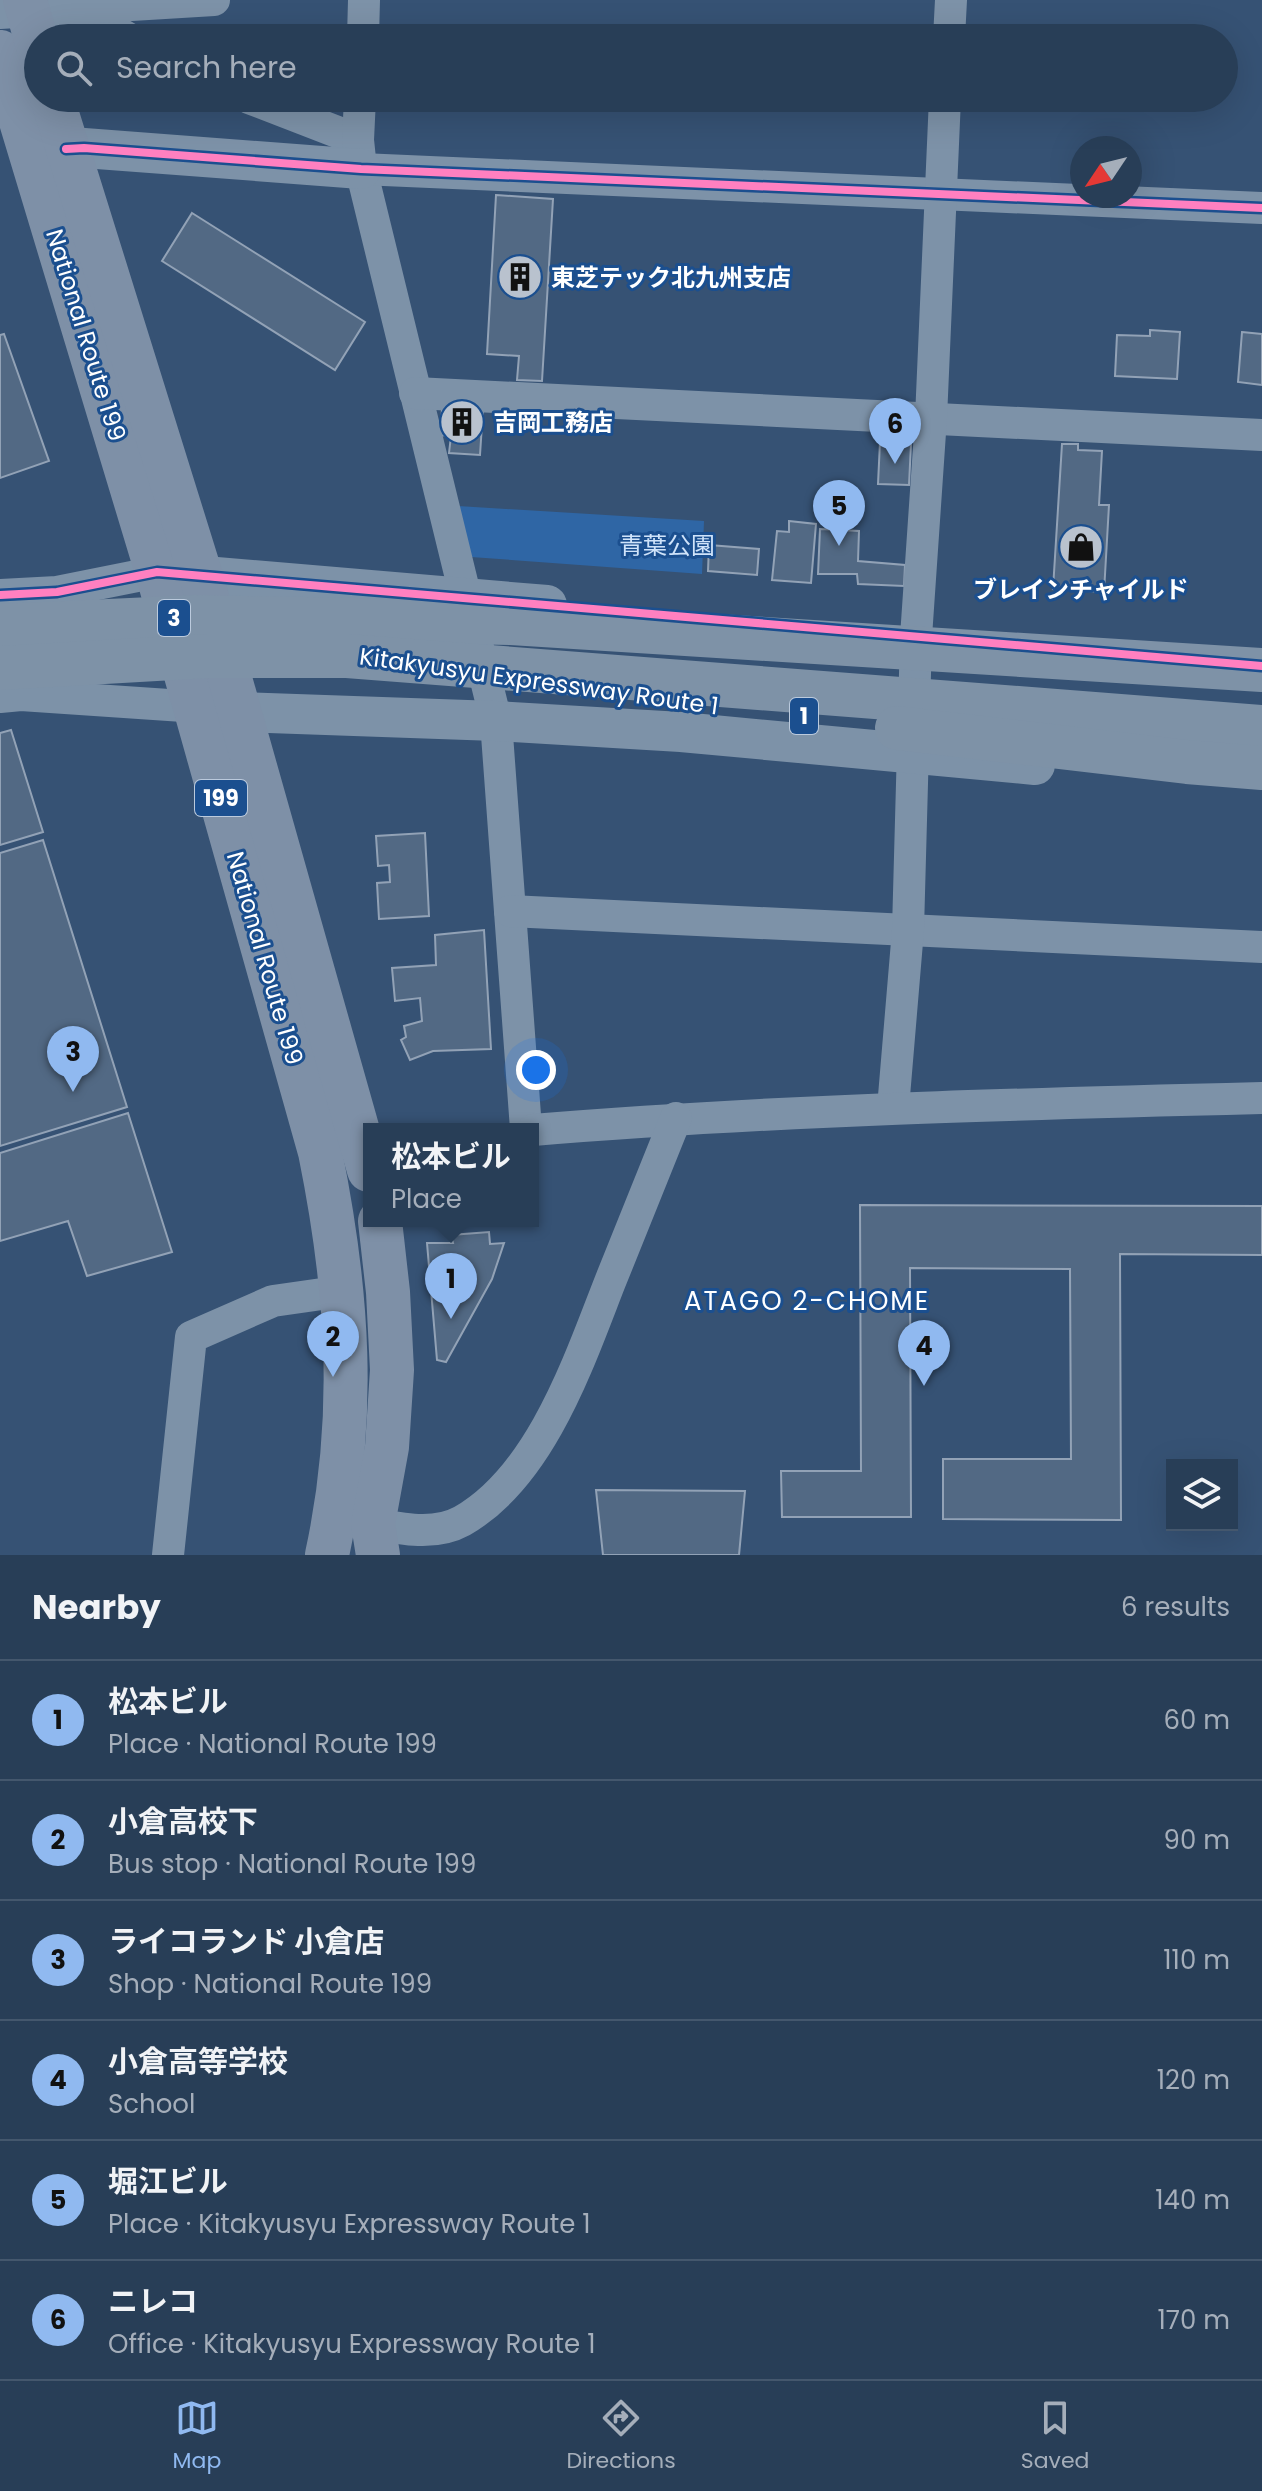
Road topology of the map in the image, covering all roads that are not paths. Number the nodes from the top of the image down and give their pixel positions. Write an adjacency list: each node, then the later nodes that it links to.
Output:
1 (25, 0): 10 (highway, National Route 199 / 199, bridge)
2 (214, 0): 5 (street)
3 (364, 0): 8 (street)
4 (951, 0): 9 (street)
5 (76, 8): 6 (street); 7 (street)
6 (45, 24)
7 (104, 24)
8 (363, 24)
9 (950, 24)
10 (10, 42): 11 (highway, National Route 199 / 199)
11 (24, 92)
12 (29, 112): 24 (highway, National Route 199 / 199)
13 (56, 112): 17 (highway, National Route 199 / 199)
14 (277, 112): 18 (street)
15 (360, 112): 18 (street)
16 (944, 112): 19 (street)
17 (66, 149): 18 (street); 25 (highway, National Route 199 / 199)
18 (360, 154): 19 (street); 21 (street)
19 (939, 193): 20 (street); 22 (street)
20 (1262, 208)
21 (415, 393): 22 (street); 28 (street)
22 (931, 418): 23 (street); 31 (street)
23 (1262, 435)
24 (157, 572): 25 (street); 26 (street); 36 (highway, National Route 199 / 199)
25 (201, 576): 28 (street); 37 (highway, National Route 199 / 199)
26 (57, 592): 27 (street); 35 (street)
27 (0, 595)
28 (465, 598): 31 (street); 39 (street)
29 (0, 626): 30 (highway, 3, bridge)
30 (347, 637): 32 (highway, 3, bridge); 33 (highway, Kitakyusyu Expressway Route 1, bridge); 38 (highway, Kitakyusyu Expressway Route 1 / 1, bridge); 40 (highway, Kitakyusyu Expressway Route 1 / 1, bridge); 42 (highway, Kitakyusyu Expressway Route 1 / 1, bridge)
31 (916, 637): 33 (street); 41 (street)
32 (0, 668)
33 (1262, 668)
34 (0, 697): 35 (street)
35 (75, 700): 36 (street)
36 (195, 706): 37 (street); 53 (highway, National Route 199 / 199)
37 (240, 712): 39 (street); 52 (highway, National Route 199 / 199)
38 (1262, 716)
39 (496, 721): 41 (street); 44 (street)
40 (1262, 727)
41 (913, 754): 43 (street); 45 (street)
42 (1262, 768)
43 (1262, 786)
44 (510, 911): 45 (street); 50 (street)
45 (908, 930): 46 (street); 48 (street)
46 (1262, 947)
47 (1262, 1098): 48 (street)
48 (893, 1108): 49 (street)
49 (676, 1118): 51 (street); 57 (street)
50 (526, 1123)
51 (539, 1129)
52 (363, 1140)
53 (320, 1152): 54 (street); 56 (highway, National Route 199 / 199)
54 (363, 1154)
55 (381, 1227): 57 (highway)
56 (343, 1291): 58 (street); 59 (highway, National Route 199 / 199)
57 (371, 1545)
58 (168, 1555)
59 (327, 1555)

